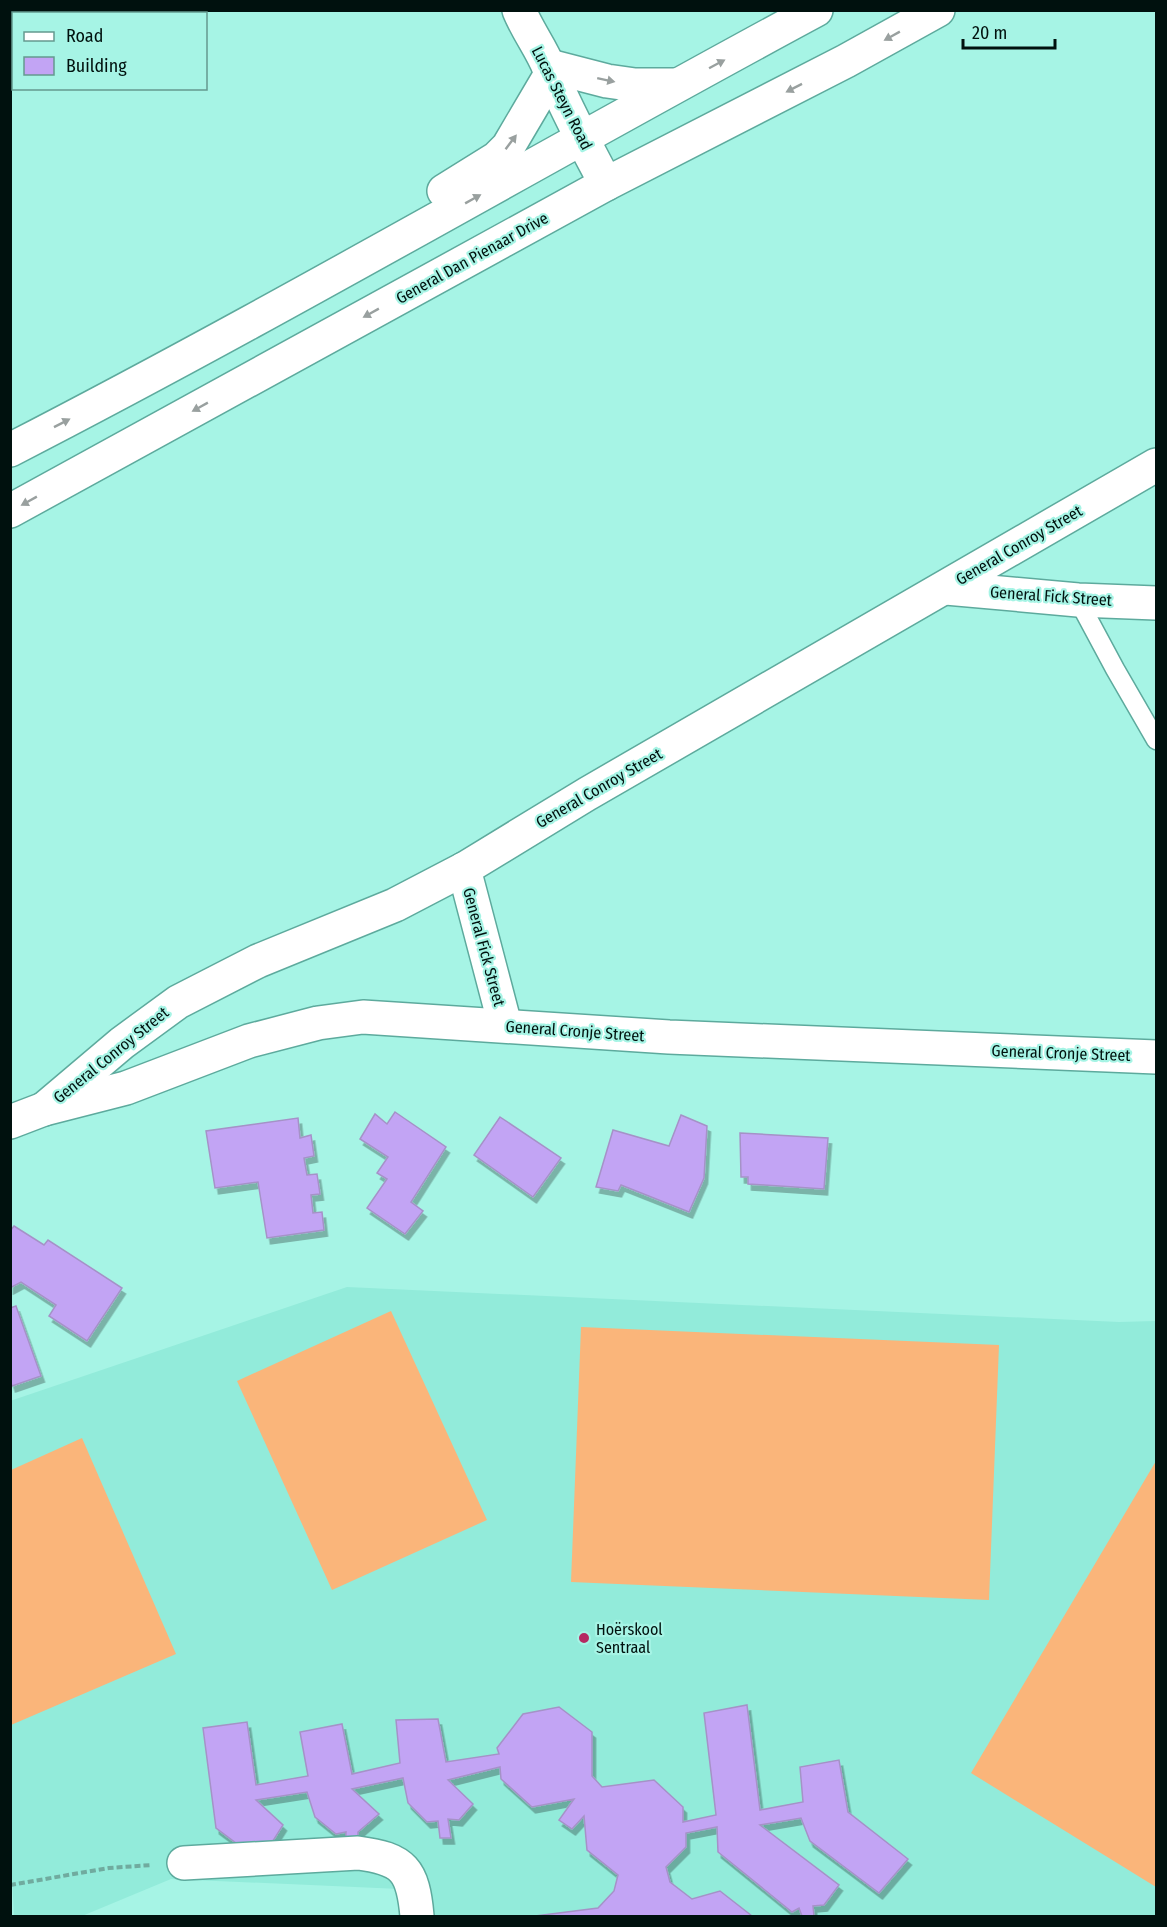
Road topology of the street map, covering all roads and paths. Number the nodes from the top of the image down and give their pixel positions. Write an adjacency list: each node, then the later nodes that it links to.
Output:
1 (519, 10): 4 (street, Lucas Steyn Road)
2 (816, 10): 5 (street, one-way to 2)
3 (938, 10): 7 (street, General Dan Pienaar Drive, one-way to 7)
4 (550, 70): 5 (street, one-way to 5); 6 (street, Lucas Steyn Road); 8 (street, one-way to 4)
5 (678, 85): 6 (street)
6 (581, 138): 7 (street, Lucas Steyn Road); 8 (street, one-way to 6)
7 (606, 184): 11 (street, General Dan Pienaar Drive, one-way to 11)
8 (220, 339): 9 (street, one-way to 8)
9 (10, 450)
10 (1156, 465): 12 (street, General Conroy Street)
11 (10, 511)
12 (946, 588): 13 (street, General Fick Street); 16 (street, General Conroy Street)
13 (1078, 600): 14 (street, General Fick Street); 15 (lane)
14 (1156, 603)
15 (1156, 740)
16 (464, 869): 17 (street, General Fick Street); 19 (street, General Conroy Street)
17 (505, 1026): 18 (street, General Cronje Street); 19 (street, General Cronje Street)
18 (1156, 1057)
19 (44, 1109): 20 (street, General Cronje Street)
20 (10, 1122)
21 (184, 1863): 22 (path); 23 (street)
22 (10, 1885)
23 (417, 1917)

